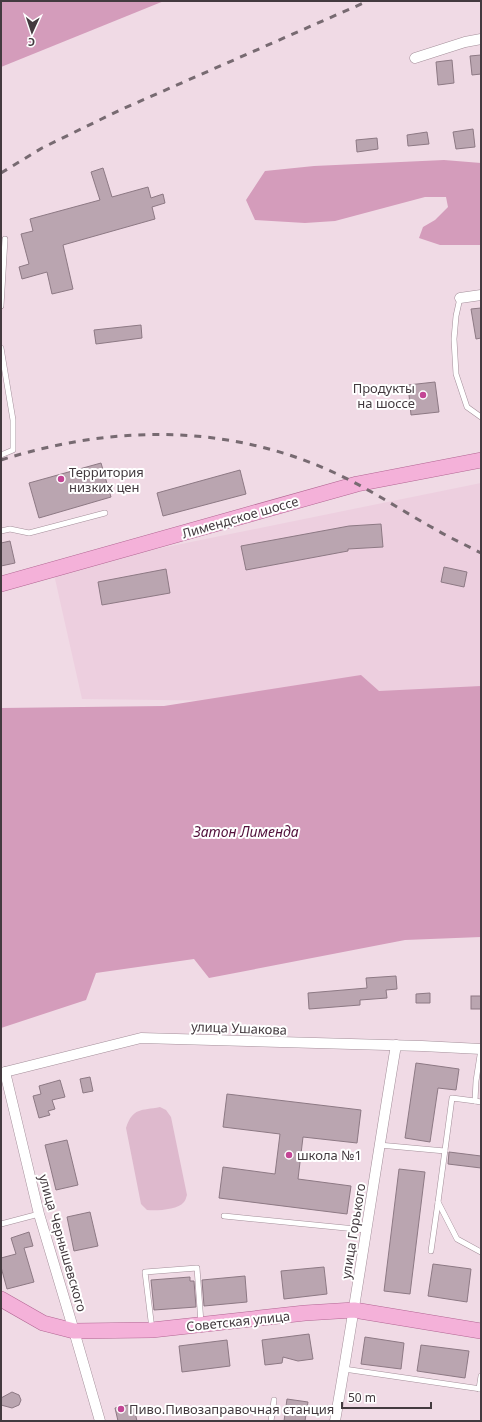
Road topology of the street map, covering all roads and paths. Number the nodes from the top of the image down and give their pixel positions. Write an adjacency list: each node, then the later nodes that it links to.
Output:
1 (481, 39): 2 (street)
2 (415, 58)
3 (5, 239): 6 (lane)
4 (481, 295): 5 (street)
5 (460, 298): 8 (lane)
6 (1, 306)
7 (1, 348): 9 (lane)
8 (481, 417)
9 (1, 455)
10 (481, 460): 13 (main road, Лимендское шоссе)
11 (105, 513): 12 (lane)
12 (1, 531)
13 (1, 584)
14 (396, 1045): 15 (street, улица Ушакова); 16 (street, улица Ушакова); 18 (street, улица Горького)
15 (481, 1049): 17 (lane)
16 (3, 1073): 21 (street, улица Чернышевского)
17 (478, 1101): 19 (lane)
18 (379, 1145): 19 (lane); 24 (street, улица Горького)
19 (445, 1151): 20 (lane)
20 (438, 1202): 25 (lane); 26 (lane)
21 (39, 1214): 23 (lane); 32 (street, улица Чернышевского)
22 (224, 1216): 24 (lane)
23 (1, 1224)
24 (367, 1230): 28 (street, улица Горького)
25 (431, 1251)
26 (481, 1252)
27 (1, 1299): 32 (main road, Советская улица)
28 (354, 1310): 29 (main road, Советская улица); 31 (main road, Советская улица); 33 (street, улица Горького)
29 (202, 1325): 30 (main road, Советская улица); 30 (lane)
30 (152, 1330): 32 (main road, Советская улица)
31 (481, 1330)
32 (74, 1331): 37 (street, улица Чернышевского)
33 (344, 1369): 35 (lane); 39 (street, улица Горького)
34 (481, 1376): 35 (lane)
35 (480, 1389)
36 (274, 1400): 38 (lane)
37 (100, 1421)
38 (271, 1421)
39 (335, 1421)

